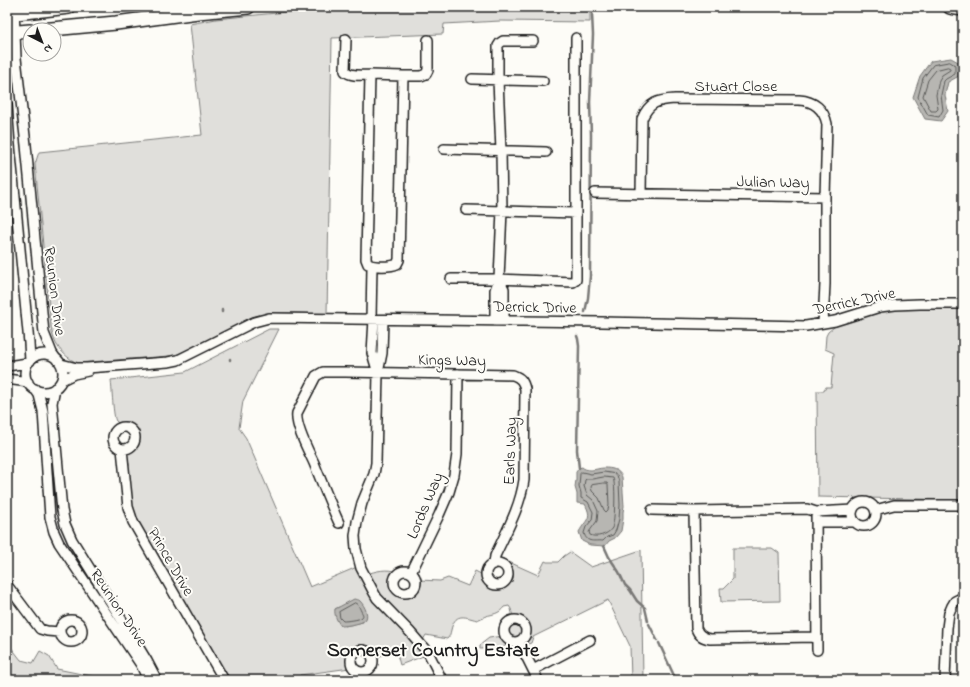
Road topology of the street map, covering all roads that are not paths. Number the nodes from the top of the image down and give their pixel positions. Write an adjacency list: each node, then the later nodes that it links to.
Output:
1 (69, 7): 5 (highway)
2 (248, 7): 6 (highway)
3 (950, 7): 4 (highway)
4 (963, 9)
5 (12, 11): 8 (street, Reunion Drive)
6 (62, 28)
7 (22, 32): 8 (highway)
8 (11, 33): 36 (street, Reunion Drive)
9 (346, 38): 13 (street)
10 (576, 38): 27 (street)
11 (428, 40): 14 (street)
12 (533, 41): 16 (street)
13 (370, 75): 14 (street); 28 (street)
14 (403, 76): 28 (street)
15 (472, 79): 16 (street)
16 (498, 80): 17 (street); 20 (street)
17 (543, 81)
18 (7, 105): 35 (street, Reunion Drive)
19 (444, 149): 20 (street)
20 (501, 151): 21 (street); 26 (street)
21 (546, 152)
22 (595, 193): 23 (street, Julian Way)
23 (641, 194): 24 (street, Julian Way); 24 (street, Stuart Close)
24 (825, 197): 34 (street, Julian Way)
25 (466, 210): 26 (street)
26 (502, 210): 27 (street); 30 (street)
27 (576, 213): 30 (street)
28 (372, 266): 32 (street)
29 (451, 279): 30 (street)
30 (499, 279): 33 (street)
31 (963, 304): 34 (street, Derrick Drive)
32 (376, 319): 33 (street, Derrick Drive); 38 (street, Derrick Drive); 39 (street)
33 (500, 321): 34 (street, Derrick Drive)
34 (823, 323)
35 (29, 362): 36 (street); 37 (street); 43 (street)
36 (59, 362): 38 (street, Derrick Drive); 42 (street)
37 (7, 366)
38 (113, 366): 42 (street, Derrick Drive)
39 (378, 373): 40 (street, Kings Way); 56 (street, Kings Way); 70 (street)
40 (458, 374): 44 (street, Kings Way); 58 (street, Lords Way)
41 (7, 379): 43 (street)
42 (62, 380): 45 (street)
43 (28, 382): 46 (street)
44 (523, 383): 57 (street, Earls Way)
45 (55, 388): 46 (street); 68 (street, Reunion Drive)
46 (35, 389): 67 (street, Reunion Drive)
47 (122, 449): 69 (street, Prince Drive)
48 (963, 505): 51 (street)
49 (652, 510): 52 (street)
50 (852, 510): 51 (street); 53 (street); 55 (street)
51 (875, 510): 55 (street)
52 (694, 511): 53 (street); 62 (street)
53 (816, 512): 54 (street)
54 (816, 522): 55 (street); 62 (street)
55 (855, 522)
56 (339, 523)
57 (494, 564)
58 (411, 573)
59 (7, 585): 61 (street)
60 (963, 597): 72 (street)
61 (60, 632)
62 (817, 637): 65 (street)
63 (590, 640): 66 (street)
64 (519, 642): 66 (street)
65 (817, 650)
66 (533, 670): 71 (street)
67 (148, 680)
68 (157, 680)
69 (224, 680)
70 (442, 680)
71 (538, 680)
72 (944, 680)

